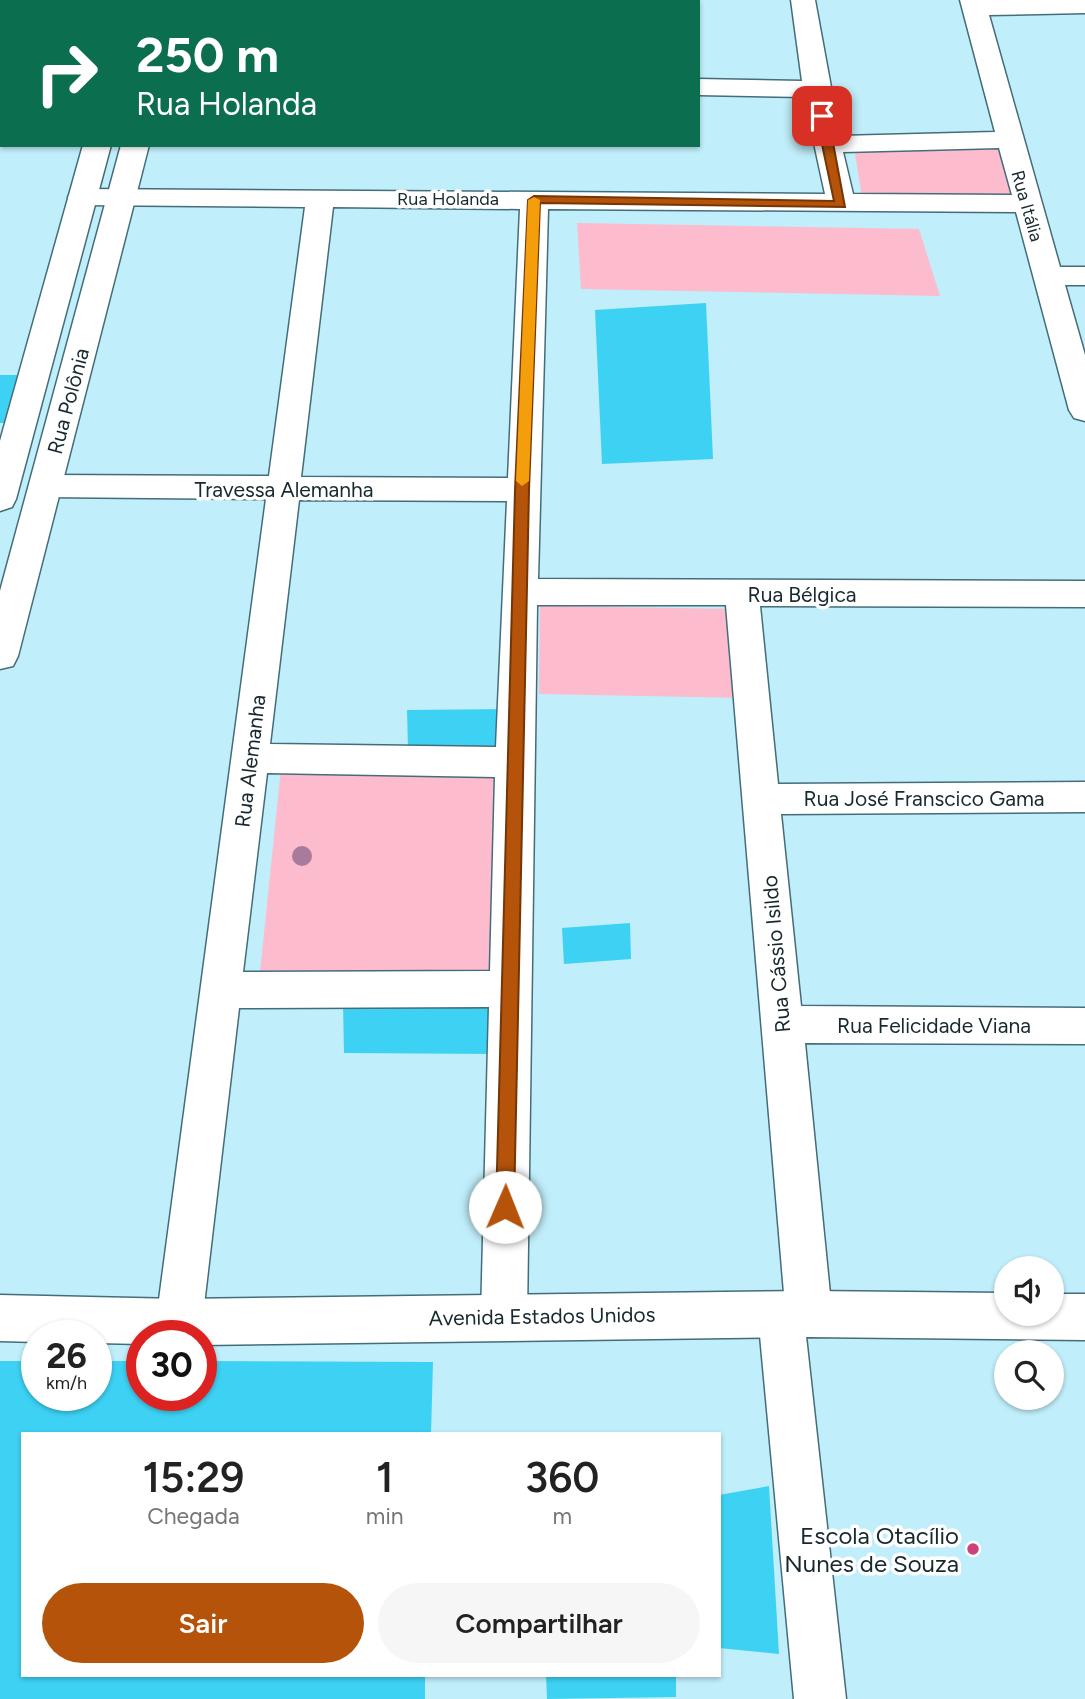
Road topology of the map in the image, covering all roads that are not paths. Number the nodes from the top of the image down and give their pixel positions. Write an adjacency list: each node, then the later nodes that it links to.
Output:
1 (803, 0): 5 (street)
2 (973, 4): 3 (street); 6 (street, Rua Itália)
3 (1085, 6)
4 (700, 87): 5 (street)
5 (816, 89): 7 (street)
6 (1009, 140): 7 (street); 14 (street, Rua Itália)
7 (828, 144): 15 (street)
8 (96, 147): 10 (street, Rua Polônia)
9 (135, 147): 11 (street, Rua Polônia)
10 (82, 197): 11 (street, Rua Holanda); 19 (street, Rua Polônia)
11 (123, 197): 12 (street, Rua Holanda); 20 (street, Rua Polônia)
12 (320, 199): 13 (street, Rua Holanda); 21 (street, Rua Alemanha)
13 (534, 200): 15 (street, Rua Holanda); 22 (street)
14 (1026, 204): 15 (street, Rua Holanda); 16 (street, Rua Itália)
15 (841, 205)
16 (1048, 276): 17 (street); 18 (street, Rua Itália)
17 (1085, 276)
18 (1085, 411)
19 (7, 446): 23 (street, Rua Polônia)
20 (46, 486): 21 (street, Travessa Alemanha); 27 (street, Rua Polônia)
21 (285, 490): 22 (street, Travessa Alemanha); 28 (street, Rua Alemanha)
22 (522, 490): 24 (street)
23 (0, 499)
24 (520, 593): 25 (street, Rua Bélgica); 29 (street)
25 (742, 594): 26 (street, Rua Bélgica); 31 (street, Rua Cássio Isildo)
26 (1085, 594)
27 (0, 656)
28 (250, 758): 29 (street); 33 (street, Rua Alemanha)
29 (514, 762): 32 (street)
30 (1085, 797): 31 (street, Rua José Franscico Gama)
31 (762, 799): 34 (street, Rua Cássio Isildo)
32 (509, 989): 33 (street); 37 (street)
33 (222, 990): 40 (street, Rua Alemanha)
34 (782, 1024): 35 (street, Rua Felicidade Viana); 36 (street, Rua Cássio Isildo)
35 (1085, 1026)
36 (795, 1314): 37 (street, Avenida Estados Unidos); 38 (street, Avenida Estados Unidos); 43 (street, Rua Cássio Isildo)
37 (504, 1316): 42 (street, Avenida Estados Unidos)
38 (1085, 1317)
39 (0, 1318): 41 (street, Avenida Estados Unidos)
40 (179, 1320)
41 (126, 1321)
42 (217, 1321)
43 (820, 1699)

